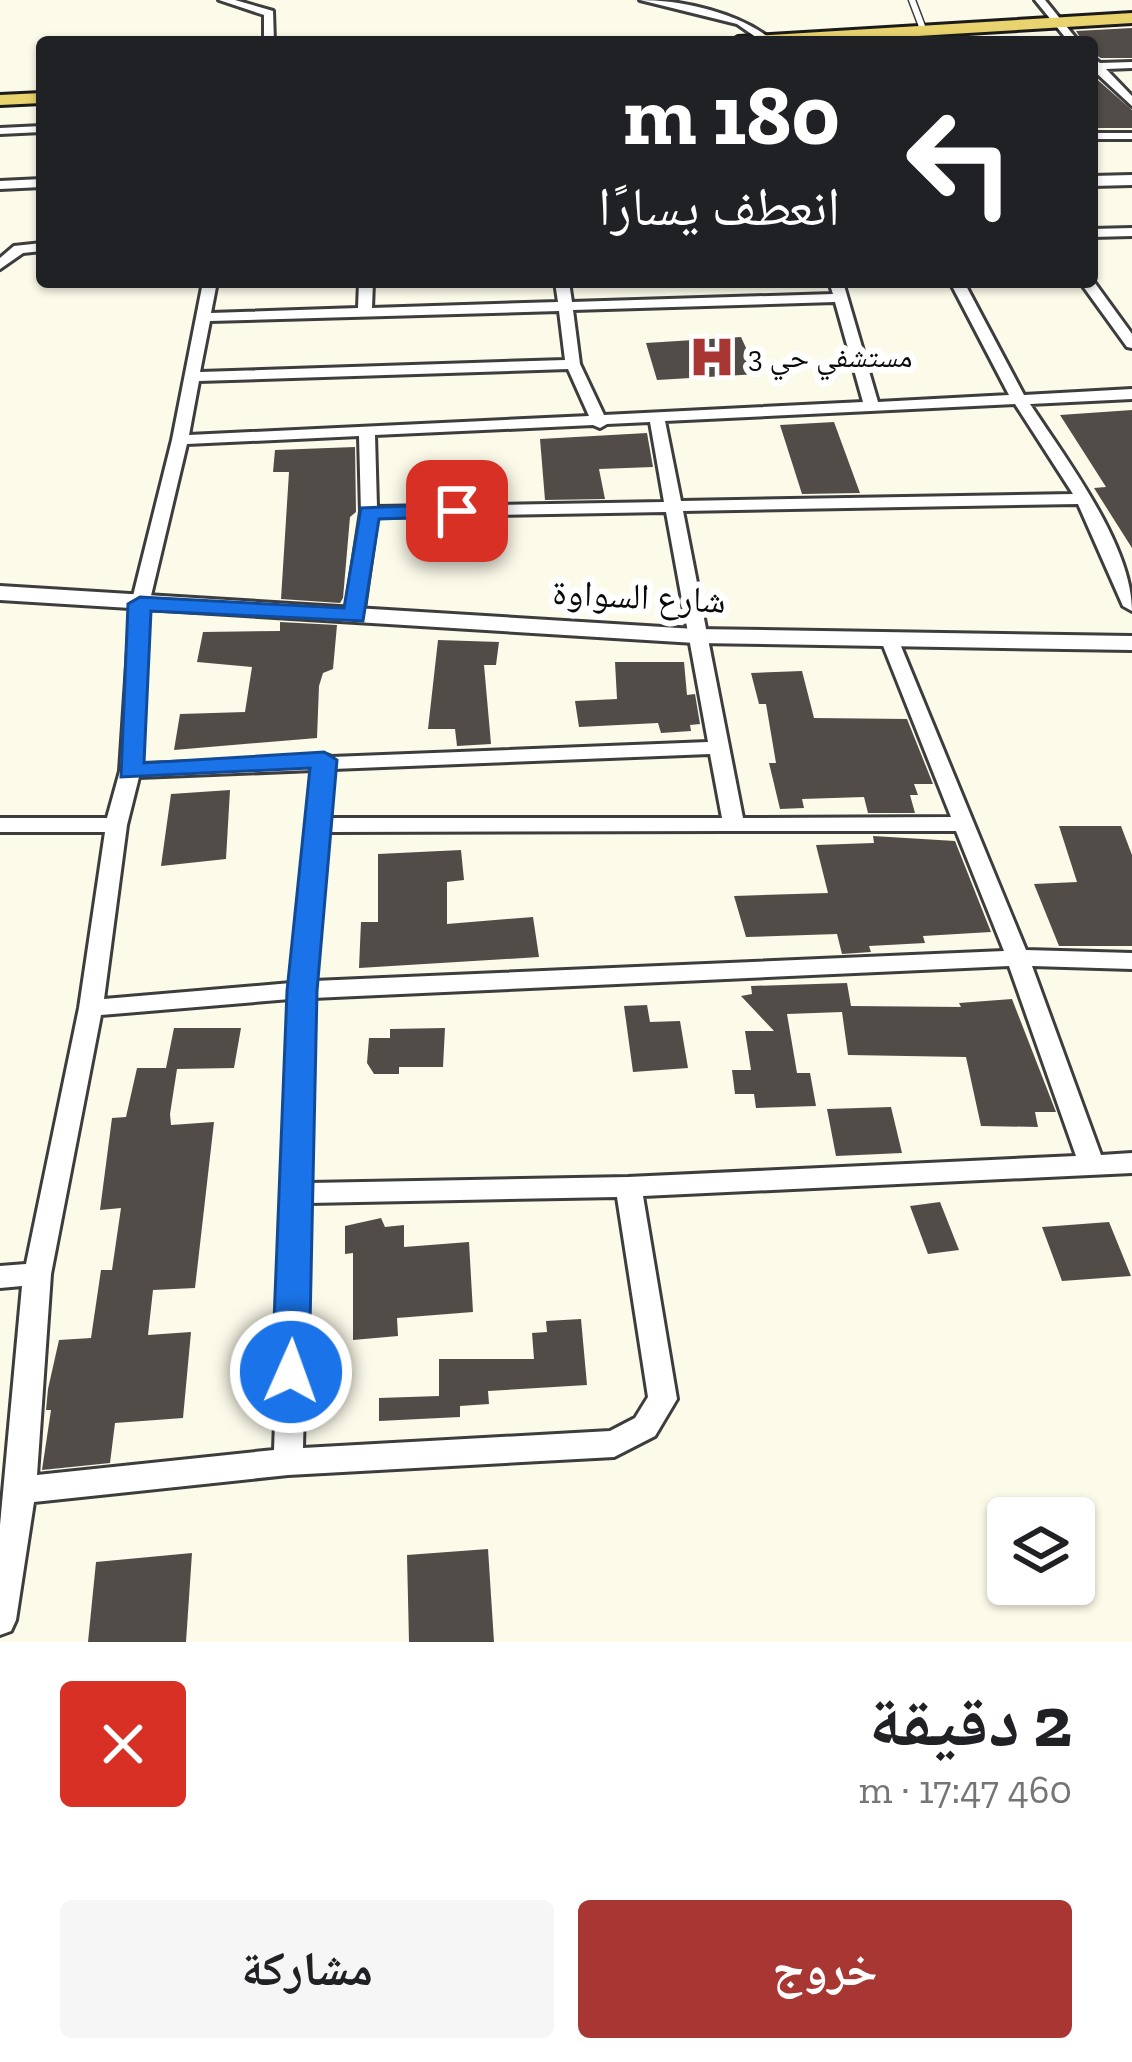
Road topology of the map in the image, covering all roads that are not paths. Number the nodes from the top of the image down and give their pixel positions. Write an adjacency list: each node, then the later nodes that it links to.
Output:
1 (224, 0): 5 (street)
2 (645, 0): 10 (street)
3 (912, 0): 8 (lane)
4 (1040, 0): 7 (street)
5 (255, 3): 9 (street)
6 (1132, 22): 7 (main road)
7 (1055, 24): 8 (main road); 12 (main road); 13 (street)
8 (923, 28): 11 (main road)
9 (269, 36)
10 (761, 36)
11 (819, 36)
12 (916, 36)
13 (1068, 36)
14 (1098, 64): 15 (street)
15 (1132, 64)
16 (1098, 68): 19 (street)
17 (36, 94): 18 (main road)
18 (0, 96)
19 (1132, 103)
20 (36, 129): 21 (street)
21 (0, 131)
22 (1098, 136): 23 (street)
23 (1132, 136)
24 (1132, 180): 25 (street)
25 (1098, 182)
26 (36, 183): 27 (street)
27 (0, 185)
28 (1132, 232): 29 (street)
29 (1098, 233)
30 (36, 248): 31 (street)
31 (0, 265)
32 (209, 288): 40 (street)
33 (366, 288): 39 (street)
34 (564, 288): 38 (street)
35 (960, 288): 45 (street)
36 (1091, 288): 41 (street)
37 (839, 290): 38 (street); 46 (street)
38 (569, 303): 39 (street); 42 (street)
39 (365, 310): 40 (street)
40 (205, 317): 43 (street)
41 (1132, 344)
42 (573, 364): 43 (street); 48 (street)
43 (190, 376): 50 (street)
44 (1132, 394): 45 (street)
45 (1019, 399): 46 (street); 51 (street)
46 (871, 405): 47 (street)
47 (656, 419): 48 (street); 52 (street)
48 (600, 423): 49 (street)
49 (367, 432): 50 (street); 53 (street)
50 (180, 440): 55 (street)
51 (1084, 500): 52 (street); 56 (street)
52 (677, 507): 53 (street); 58 (street)
53 (369, 512): 57 (street)
54 (0, 593): 55 (street, شارع السواوة)
55 (140, 604): 57 (street, شارع السواوة); 63 (street)
56 (1132, 606)
57 (354, 616): 58 (street, شارع السواوة)
58 (695, 636): 59 (street, شارع السواوة); 61 (street)
59 (891, 643): 60 (street, شارع السواوة); 64 (street)
60 (1132, 643)
61 (716, 748): 62 (street); 68 (street)
62 (324, 760): 63 (street); 67 (street)
63 (130, 772): 66 (street)
64 (966, 824): 68 (street); 69 (street)
65 (0, 825): 66 (street)
66 (116, 825): 72 (street)
67 (320, 825): 68 (street); 71 (street)
68 (734, 826)
69 (1018, 958): 70 (street); 71 (street); 74 (street)
70 (1132, 961)
71 (302, 991): 72 (street); 76 (street)
72 (91, 1008): 77 (street)
73 (1132, 1163): 74 (street)
74 (1092, 1164): 75 (street)
75 (628, 1187): 76 (street); 79 (street)
76 (295, 1193): 79 (street)
77 (38, 1274): 78 (street); 80 (street)
78 (0, 1276)
79 (288, 1462): 80 (street)
80 (22, 1490): 81 (street)
81 (0, 1620)

